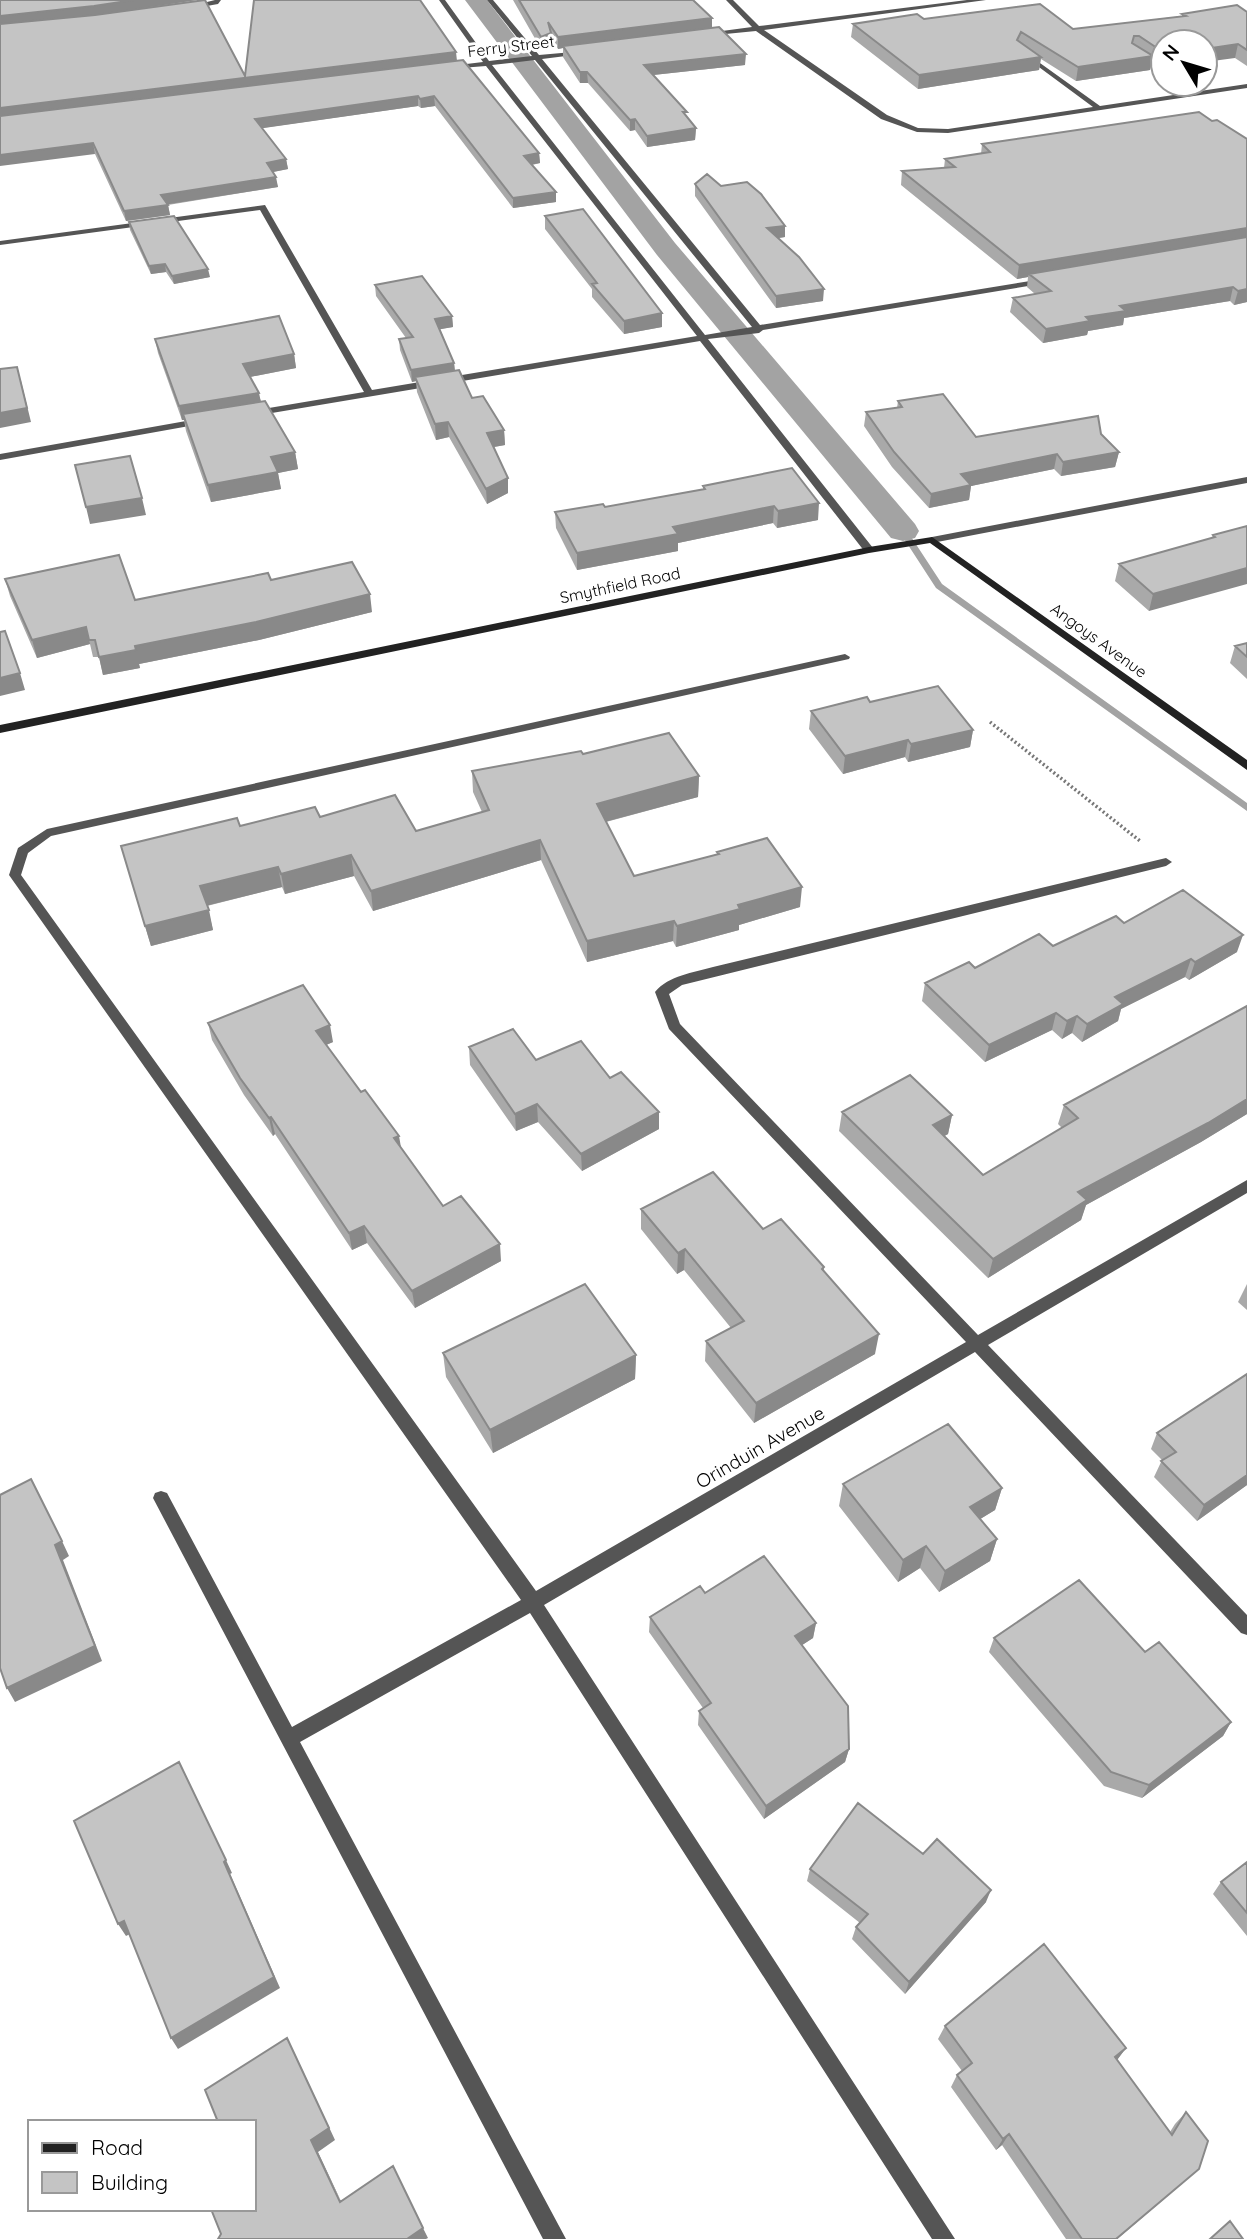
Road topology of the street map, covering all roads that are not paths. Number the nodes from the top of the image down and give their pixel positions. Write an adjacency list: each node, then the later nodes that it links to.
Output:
1 (218, 0): 6 (street)
2 (442, 0): 13 (street)
3 (490, 0): 12 (street)
4 (729, 0): 7 (street)
5 (983, 0): 7 (street)
6 (176, 9)
7 (758, 29): 8 (street); 19 (street)
8 (703, 36)
9 (592, 50): 12 (street, Ferry Street)
10 (1019, 50): 19 (street)
11 (1133, 53): 14 (street)
12 (536, 57): 13 (street, Ferry Street); 22 (street)
13 (487, 63): 15 (street, Ferry Street); 23 (street)
14 (1149, 64)
15 (446, 68)
16 (1247, 86): 17 (street)
17 (1219, 90)
18 (1167, 98): 19 (street)
19 (1100, 108)
20 (0, 243): 24 (street)
21 (1057, 278): 22 (street)
22 (759, 330): 23 (street)
23 (702, 338): 24 (street); 30 (street)
24 (369, 393): 25 (street)
25 (246, 414)
26 (219, 419): 27 (street)
27 (0, 457)
28 (1247, 480): 29 (street, Smythfield Road)
29 (932, 540): 30 (street, Smythfield Road); 33 (street, Angoys Avenue)
30 (869, 550): 32 (street, Smythfield Road)
31 (845, 657): 38 (street)
32 (0, 729)
33 (1247, 765)
34 (1166, 862): 36 (street)
35 (1247, 1186): 36 (street, Orinduin Avenue)
36 (978, 1345): 38 (street, Orinduin Avenue); 39 (street)
37 (160, 1498): 40 (street)
38 (533, 1602): 40 (street, Orinduin Avenue); 42 (street)
39 (1247, 1627)
40 (290, 1738): 41 (street)
41 (555, 2239)
42 (944, 2239)

